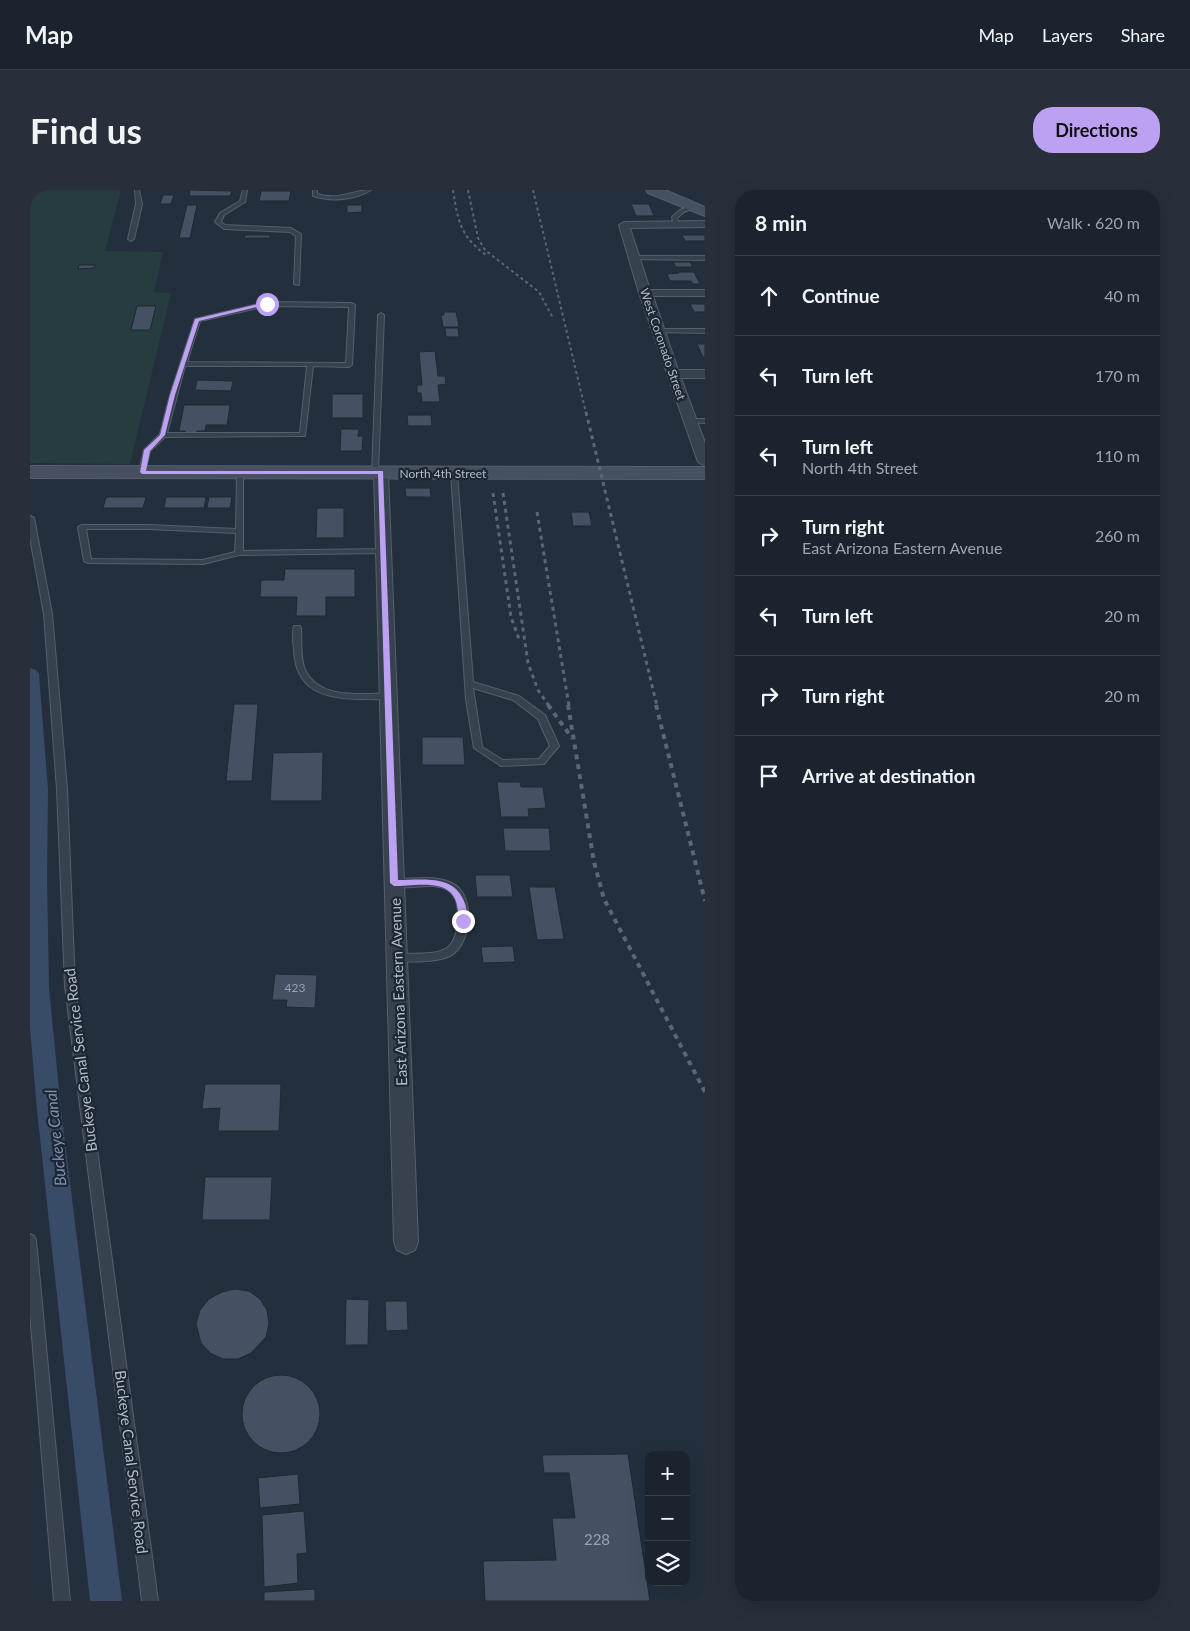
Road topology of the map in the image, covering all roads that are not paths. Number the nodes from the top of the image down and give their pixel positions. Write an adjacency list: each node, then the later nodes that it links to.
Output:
1 (137, 190): 9 (lane)
2 (246, 190): 12 (lane)
3 (314, 190): 4 (lane)
4 (369, 190)
5 (653, 190): 6 (street)
6 (699, 210): 8 (lane)
7 (705, 224): 8 (street)
8 (676, 225): 10 (street, West Coronado Street)
9 (131, 239)
10 (633, 258): 11 (lane); 13 (street, West Coronado Street)
11 (705, 258)
12 (297, 284)
13 (645, 293): 14 (street); 16 (street, West Coronado Street)
14 (705, 293)
15 (381, 315): 29 (lane)
16 (658, 331): 17 (lane); 20 (street, West Coronado Street)
17 (705, 331)
18 (184, 364): 19 (lane); 19 (lane); 24 (lane)
19 (310, 364): 24 (lane)
20 (673, 374): 21 (street); 22 (street, West Coronado Street)
21 (705, 374)
22 (690, 421): 23 (lane); 25 (street, West Coronado Street)
23 (705, 421)
24 (163, 435): 27 (lane)
25 (705, 462)
26 (30, 472): 27 (street, North 4th Street)
27 (142, 472): 28 (street, North 4th Street)
28 (240, 472): 29 (street, North 4th Street); 33 (lane)
29 (378, 472): 30 (street, North 4th Street); 34 (street, East Arizona Eastern Avenue)
30 (454, 473): 31 (street, North 4th Street); 37 (lane)
31 (705, 473)
32 (30, 518): 44 (lane, Buckeye Canal Service Road)
33 (239, 531): 35 (lane); 35 (lane)
34 (384, 551): 35 (lane); 38 (street, East Arizona Eastern Avenue)
35 (239, 553)
36 (297, 628): 38 (lane)
37 (469, 684): 37 (lane)
38 (389, 696): 39 (street, East Arizona Eastern Avenue)
39 (394, 883): 40 (street, East Arizona Eastern Avenue); 40 (lane)
40 (397, 958): 42 (street, East Arizona Eastern Avenue)
41 (30, 1240): 43 (lane)
42 (406, 1242)
43 (62, 1601)
44 (150, 1601)

